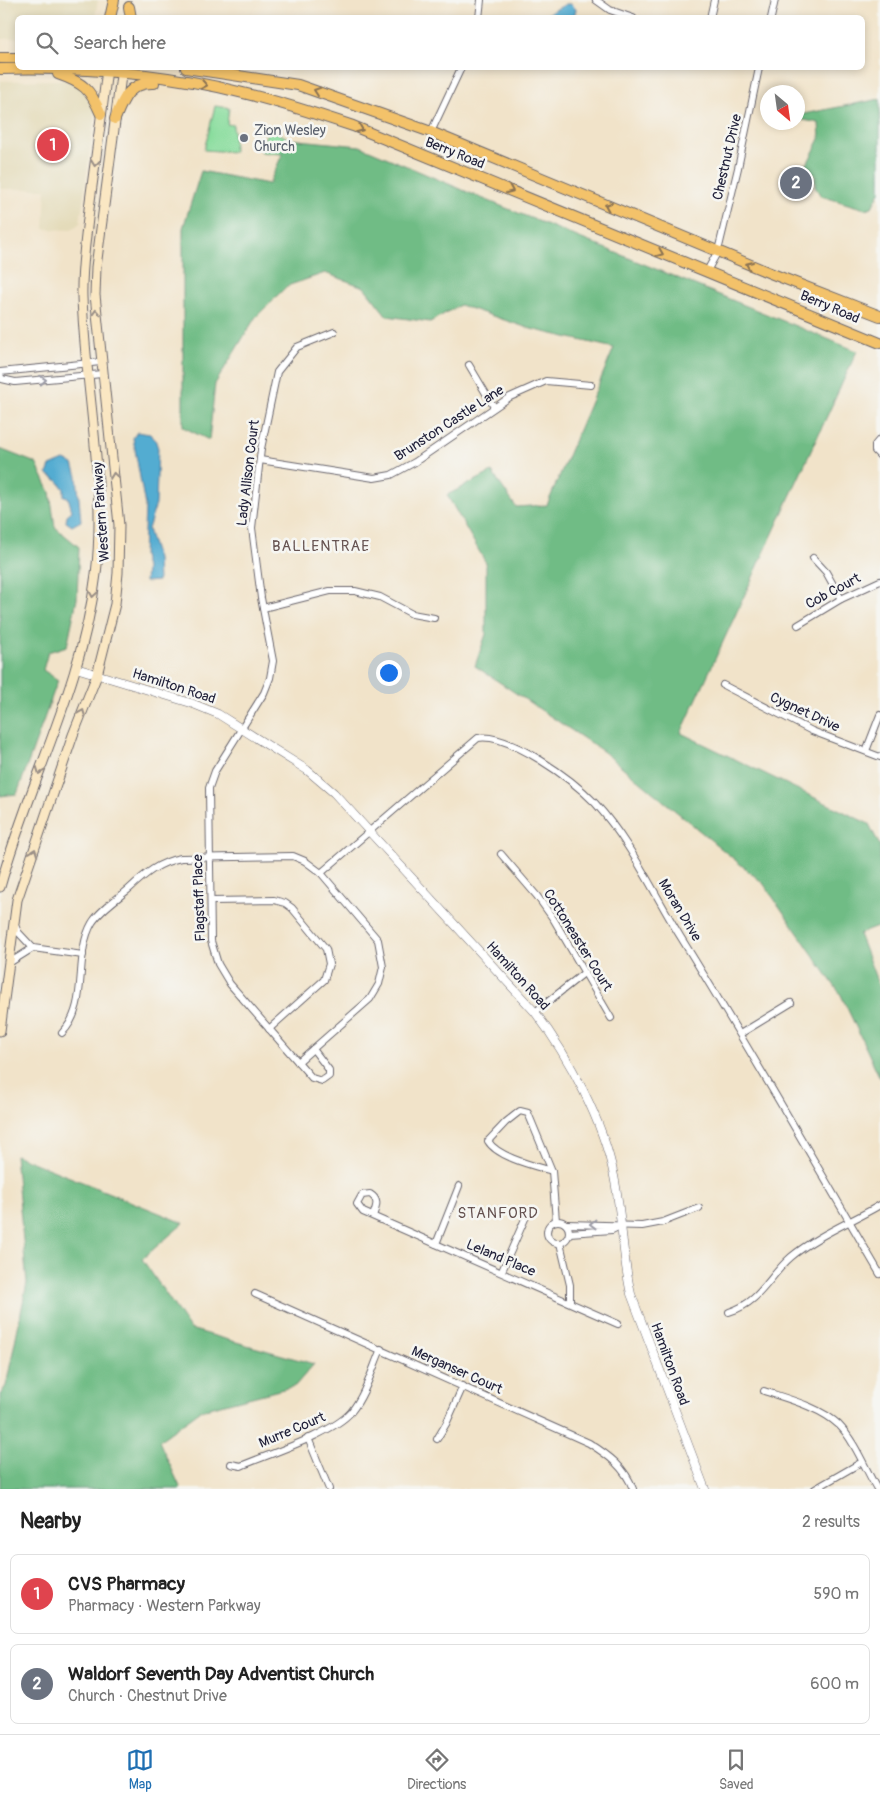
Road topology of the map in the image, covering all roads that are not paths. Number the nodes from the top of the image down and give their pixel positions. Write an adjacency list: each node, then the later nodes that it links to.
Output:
1 (115, 0): 6 (highway)
2 (481, 0): 7 (street)
3 (596, 0): 8 (street)
4 (714, 0): 9 (street)
5 (775, 0): 10 (street)
6 (112, 15)
7 (479, 15)
8 (624, 15)
9 (711, 15)
10 (772, 15)
11 (0, 58): 12 (highway)
12 (15, 58)
13 (0, 69): 14 (highway, Berry Road)
14 (15, 69)
15 (45, 70): 16 (highway, Berry Road); 22 (highway)
16 (107, 70): 20 (highway, Berry Road); 22 (main road, Western Parkway)
17 (199, 70): 24 (highway, Berry Road, one-way to 17)
18 (460, 70): 24 (street)
19 (759, 70): 25 (street, Chestnut Drive)
20 (121, 71): 21 (highway, Berry Road); 23 (main road, Western Parkway)
21 (185, 82): 23 (highway); 26 (highway, Berry Road, one-way to 26)
22 (101, 114): 31 (main road, Western Parkway, one-way to 31)
23 (115, 119): 30 (main road, Western Parkway, one-way to 23)
24 (432, 132): 25 (highway, Berry Road, one-way to 24)
25 (718, 251): 26 (street, Chestnut Drive); 27 (highway, Berry Road, one-way to 25)
26 (707, 271): 29 (highway, Berry Road)
27 (880, 316)
28 (334, 332): 40 (street, Lady Allison Court)
29 (880, 343)
30 (101, 362): 31 (street); 34 (main road, Western Parkway)
31 (87, 363): 33 (street); 35 (main road, Western Parkway)
32 (469, 365): 37 (street)
33 (0, 373): 35 (street, one-way to 35)
34 (102, 374): 35 (street); 48 (main road, Western Parkway, one-way to 34)
35 (88, 376): 47 (main road, Western Parkway, one-way to 47)
36 (591, 384): 37 (street, Brunston Castle Lane)
37 (494, 407): 40 (street, Brunston Castle Lane)
38 (880, 439): 39 (street)
39 (880, 456)
40 (260, 460): 44 (street, Lady Allison Court)
41 (813, 558): 43 (street)
42 (880, 581): 43 (street, Cob Court)
43 (841, 599): 46 (street, Cob Court)
44 (263, 608): 45 (street); 51 (street, Lady Allison Court)
45 (434, 618)
46 (798, 625)
47 (76, 668): 48 (street, Hamilton Road); 58 (main road, Western Parkway, one-way to 58)
48 (97, 675): 51 (street, Hamilton Road); 60 (main road, Western Parkway, one-way to 48)
49 (723, 685): 52 (street, Cygnet Drive)
50 (880, 715): 52 (street)
51 (241, 730): 54 (street, Hamilton Road); 56 (street, Flagstaff Place)
52 (866, 751): 53 (street, Cygnet Drive)
53 (880, 757)
54 (369, 831): 57 (street, Moran Drive); 66 (street, Hamilton Road); 71 (street, Moran Drive)
55 (501, 854): 64 (street, Cottoneaster Court)
56 (210, 856): 57 (street); 59 (street, Flagstaff Place); 62 (street)
57 (321, 873): 72 (street)
58 (0, 887)
59 (211, 901): 68 (street, Flagstaff Place); 68 (street)
60 (14, 923): 61 (street); 63 (main road, Western Parkway)
61 (32, 948): 62 (street); 63 (street)
62 (83, 955): 70 (street)
63 (9, 963): 69 (main road, Western Parkway)
64 (584, 973): 66 (street); 67 (street, Cottoneaster Court)
65 (792, 1003): 71 (street)
66 (535, 1012): 83 (street, Hamilton Road)
67 (611, 1018)
68 (270, 1029): 73 (street, Flagstaff Place)
69 (0, 1030)
70 (62, 1033)
71 (740, 1034): 81 (street, Moran Drive)
72 (313, 1049): 73 (street); 73 (street, Flagstaff Place)
73 (298, 1062)
74 (552, 1171): 74 (street); 80 (street)
75 (459, 1186): 86 (street)
76 (880, 1205): 81 (street)
77 (699, 1208): 83 (street)
78 (528, 1212): 87 (street)
79 (373, 1216): 86 (street, Leland Place)
80 (556, 1221): 82 (street); 85 (street)
81 (850, 1222): 88 (street, Moran Drive); 91 (street)
82 (566, 1224): 83 (street, one-way to 82); 84 (street)
83 (620, 1226): 84 (street); 102 (street, Hamilton Road)
84 (569, 1233): 85 (street)
85 (560, 1243): 90 (street)
86 (436, 1244): 87 (street, Leland Place)
87 (502, 1271): 90 (street, Leland Place)
88 (880, 1274)
89 (255, 1294): 93 (street, Merganser Court)
90 (570, 1301): 92 (street, Leland Place)
91 (729, 1312)
92 (618, 1324)
93 (381, 1349): 94 (street, Merganser Court); 96 (street, Murre Court)
94 (463, 1386): 97 (street); 101 (street, Merganser Court)
95 (764, 1391): 98 (street)
96 (308, 1438): 99 (street, Murre Court); 100 (street)
97 (437, 1439)
98 (862, 1462): 103 (street); 104 (street)
99 (231, 1464)
100 (329, 1489)
101 (633, 1489)
102 (705, 1489)
103 (815, 1489)
104 (877, 1489)

